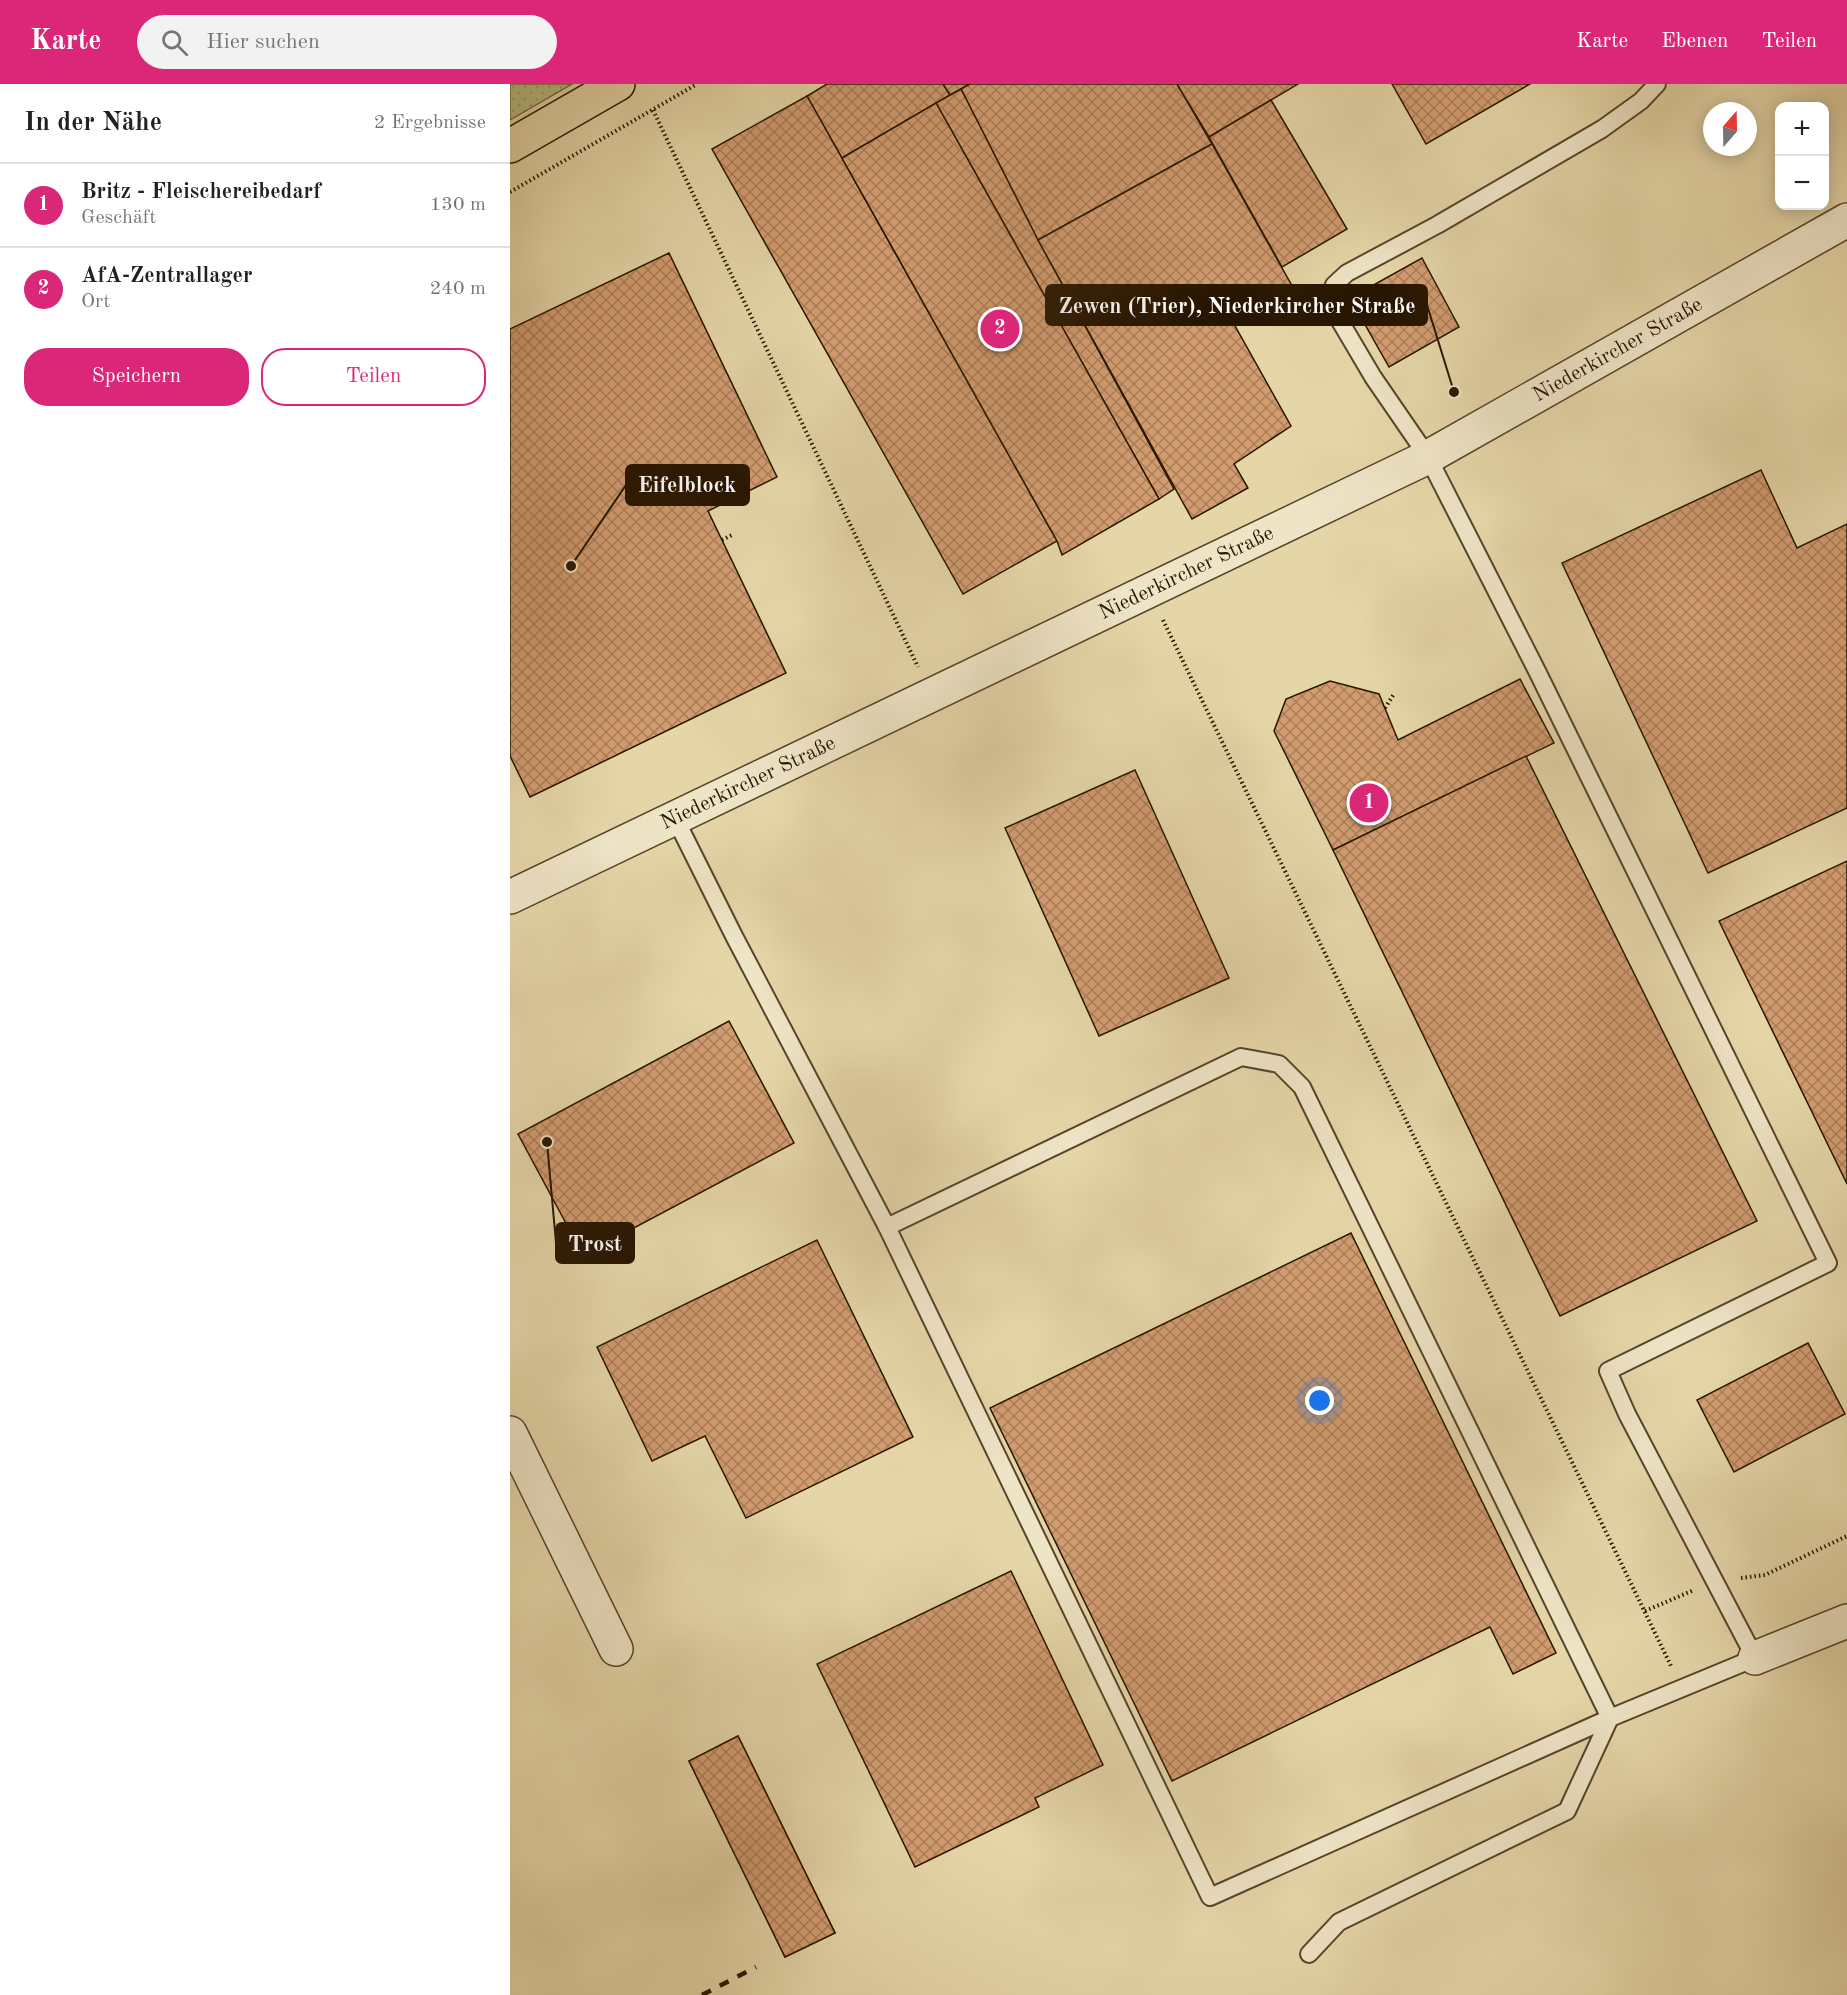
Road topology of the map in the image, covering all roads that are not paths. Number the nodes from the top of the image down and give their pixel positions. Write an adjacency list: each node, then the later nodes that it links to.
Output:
1 (618, 84): 3 (main road)
2 (1657, 84): 5 (lane)
3 (510, 146)
4 (1847, 220): 5 (street, Niederkircher Straße)
5 (1428, 457): 6 (street, Niederkircher Straße); 12 (lane)
6 (675, 818): 7 (street, Niederkircher Straße); 8 (lane)
7 (510, 897)
8 (887, 1227): 13 (lane); 13 (lane)
9 (510, 1433): 11 (street)
10 (1847, 1621): 12 (street)
11 (615, 1649)
12 (1755, 1658): 13 (lane)
13 (1610, 1718): 14 (lane)
14 (1309, 1954)

